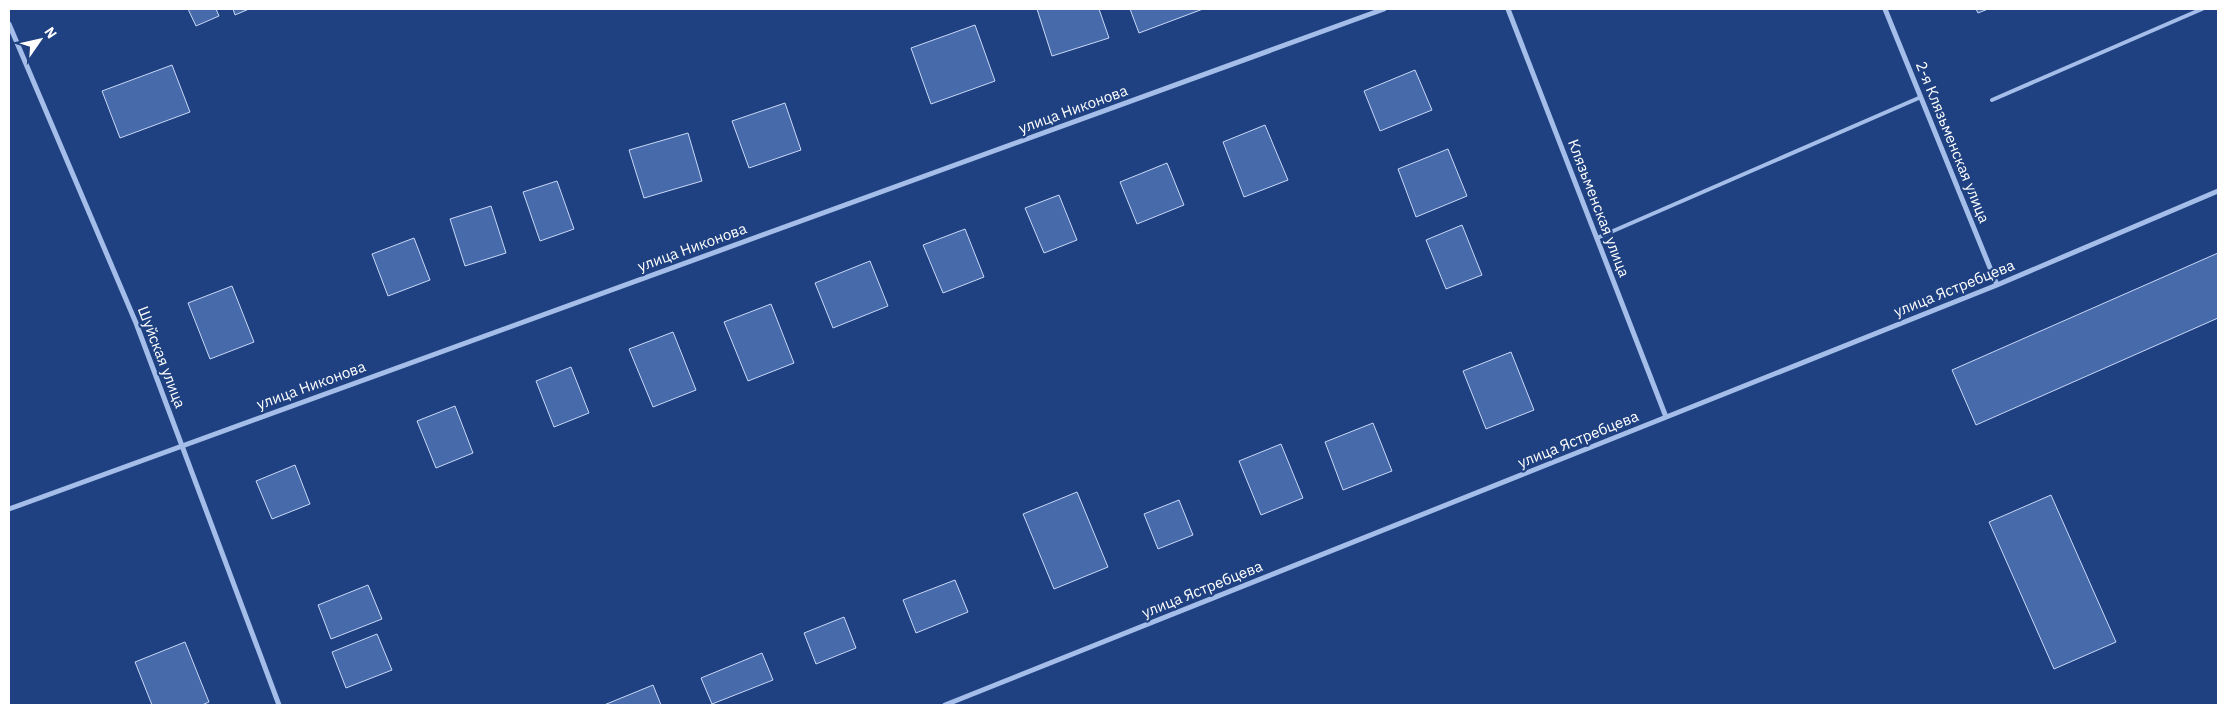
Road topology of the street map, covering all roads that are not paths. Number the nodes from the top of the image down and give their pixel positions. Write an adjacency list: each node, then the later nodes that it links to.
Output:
1 (1384, 9): 12 (street, улица Никонова)
2 (1508, 9): 9 (street, Клязьменская улица)
3 (1885, 9): 6 (street, 2-я Клязьменская улица)
4 (2202, 9): 7 (lane)
5 (9, 24): 12 (street, Шуйская улица)
6 (1921, 98): 9 (lane); 10 (street, 2-я Клязьменская улица)
7 (1992, 100)
8 (2218, 191): 10 (street, улица Ястребцева)
9 (1597, 238): 11 (street, Клязьменская улица)
10 (1997, 285): 11 (street, улица Ястребцева)
11 (1666, 417): 15 (street, улица Ястребцева)
12 (183, 446): 13 (street, улица Никонова); 14 (street, Шуйская улица)
13 (9, 509)
14 (279, 705)
15 (945, 705)

